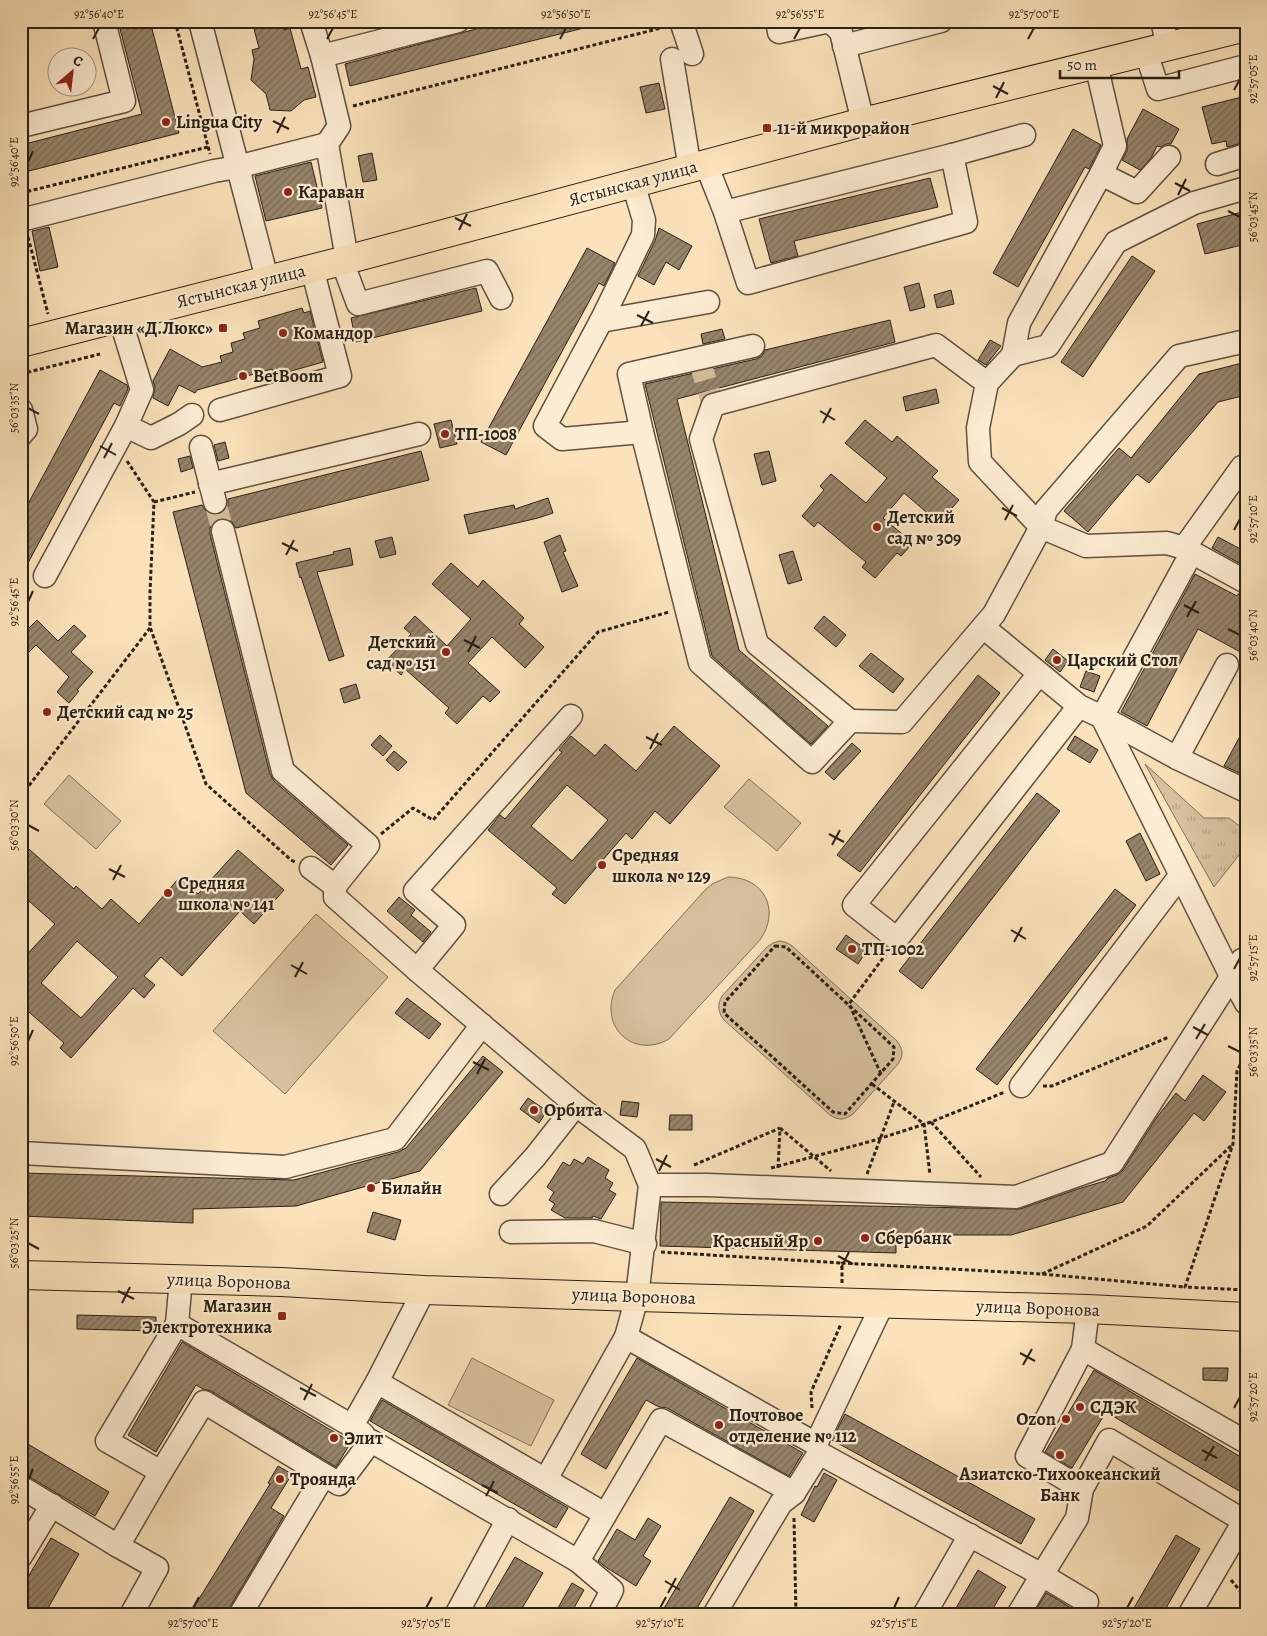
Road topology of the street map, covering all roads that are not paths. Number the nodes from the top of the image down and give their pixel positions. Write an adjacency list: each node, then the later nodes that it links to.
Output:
1 (104, 21): 15 (street)
2 (200, 21): 23 (street)
3 (311, 21): 11 (street)
4 (458, 21): 11 (street)
5 (776, 21): 10 (street)
6 (941, 21): 10 (street)
7 (681, 22): 22 (street)
8 (1246, 27): 9 (main road, Ястынская улица)
9 (1159, 40): 12 (main road, Ястынская улица); 13 (street)
10 (844, 46): 14 (street)
11 (322, 56): 17 (street)
12 (1096, 64): 14 (main road, Ястынская улица); 24 (street)
13 (1246, 66)
14 (863, 122): 22 (main road, Ястынская улица)
15 (21, 126)
16 (1024, 135): 18 (street)
17 (327, 144): 23 (street); 29 (street)
18 (952, 155): 27 (street); 27 (street)
19 (1246, 155): 21 (street)
20 (1170, 157): 24 (street)
21 (1216, 164)
22 (698, 166): 25 (main road, Ястынская улица); 27 (street)
23 (237, 167): 28 (street); 31 (street)
24 (1101, 174): 39 (street)
25 (633, 183): 29 (main road, Ястынская улица); 35 (street)
26 (1246, 188): 39 (street)
27 (725, 212)
28 (23, 220)
29 (344, 260): 30 (main road, Ястынская улица); 32 (street)
30 (312, 268): 31 (main road, Ястынская улица); 42 (street)
31 (268, 279): 34 (main road, Ястынская улица)
32 (501, 298)
33 (708, 302): 35 (street)
34 (120, 318): 37 (main road, Ястынская улица); 47 (street)
35 (601, 321): 44 (street)
36 (1246, 341): 50 (street)
37 (21, 343)
38 (753, 346): 44 (street)
39 (1014, 355): 40 (street)
40 (987, 383): 50 (street); 61 (street)
41 (21, 410): 46 (street)
42 (220, 410)
43 (192, 415): 47 (street)
44 (642, 432): 61 (street)
45 (419, 434): 48 (street)
46 (21, 435)
47 (120, 435): 53 (street)
48 (200, 447)
49 (1246, 466): 52 (street)
50 (1041, 527): 52 (street); 55 (street)
51 (223, 531): 66 (street)
52 (1188, 550): 54 (street); 60 (street)
53 (45, 576)
54 (1246, 582)
55 (983, 627): 57 (street); 61 (street)
56 (1227, 665): 62 (street)
57 (1039, 674): 58 (street); 58 (street)
58 (1079, 706): 60 (street)
59 (571, 716): 68 (street)
60 (1102, 717): 62 (street); 65 (street)
61 (850, 721)
62 (1177, 758): 63 (street)
63 (1246, 791)
64 (311, 868): 66 (street)
65 (1180, 876): 67 (street); 71 (street)
66 (335, 886): 68 (street)
67 (1241, 964): 69 (street); 74 (street)
68 (417, 970): 70 (street)
69 (1246, 1003)
70 (482, 1025): 72 (street); 73 (street)
71 (1021, 1086)
72 (576, 1105): 74 (street); 75 (street)
73 (21, 1153)
74 (650, 1185): 77 (street)
75 (502, 1194)
76 (511, 1232): 77 (street)
77 (644, 1247): 81 (street)
78 (21, 1275): 79 (main road, улица Воронова)
79 (180, 1279): 80 (main road, улица Воронова); 85 (street)
80 (424, 1290): 81 (main road, улица Воронова); 88 (street)
81 (637, 1297): 82 (main road, улица Воронова); 86 (street)
82 (882, 1305): 83 (main road, улица Воронова); 92 (street)
83 (1088, 1309): 84 (main road, улица Воронова); 87 (street)
84 (1246, 1318)
85 (178, 1324): 89 (street); 93 (street)
86 (626, 1337): 92 (street); 95 (street)
87 (1083, 1350): 91 (street); 97 (street)
88 (377, 1382): 89 (street); 95 (street)
89 (352, 1426): 90 (street)
90 (371, 1441): 94 (street); 101 (street)
91 (1246, 1442)
92 (817, 1448): 98 (street); 103 (street)
93 (161, 1472): 94 (street); 104 (street)
94 (324, 1476): 110 (street)
95 (546, 1479): 100 (street)
96 (21, 1487): 99 (street)
97 (1082, 1489): 102 (street); 107 (street)
98 (794, 1493): 100 (street); 113 (street)
99 (52, 1505): 104 (street); 105 (street)
100 (605, 1514): 106 (street)
101 (508, 1519): 106 (street); 111 (street)
102 (1245, 1521): 116 (street)
103 (970, 1535): 107 (street); 114 (street)
104 (118, 1546): 109 (street)
105 (21, 1556)
106 (578, 1561): 112 (street)
107 (1042, 1575): 108 (street); 115 (street)
108 (1087, 1602)
109 (131, 1615)
110 (240, 1615)
111 (456, 1615)
112 (600, 1615)
113 (714, 1615)
114 (924, 1615)
115 (1018, 1615)
116 (1189, 1615)

